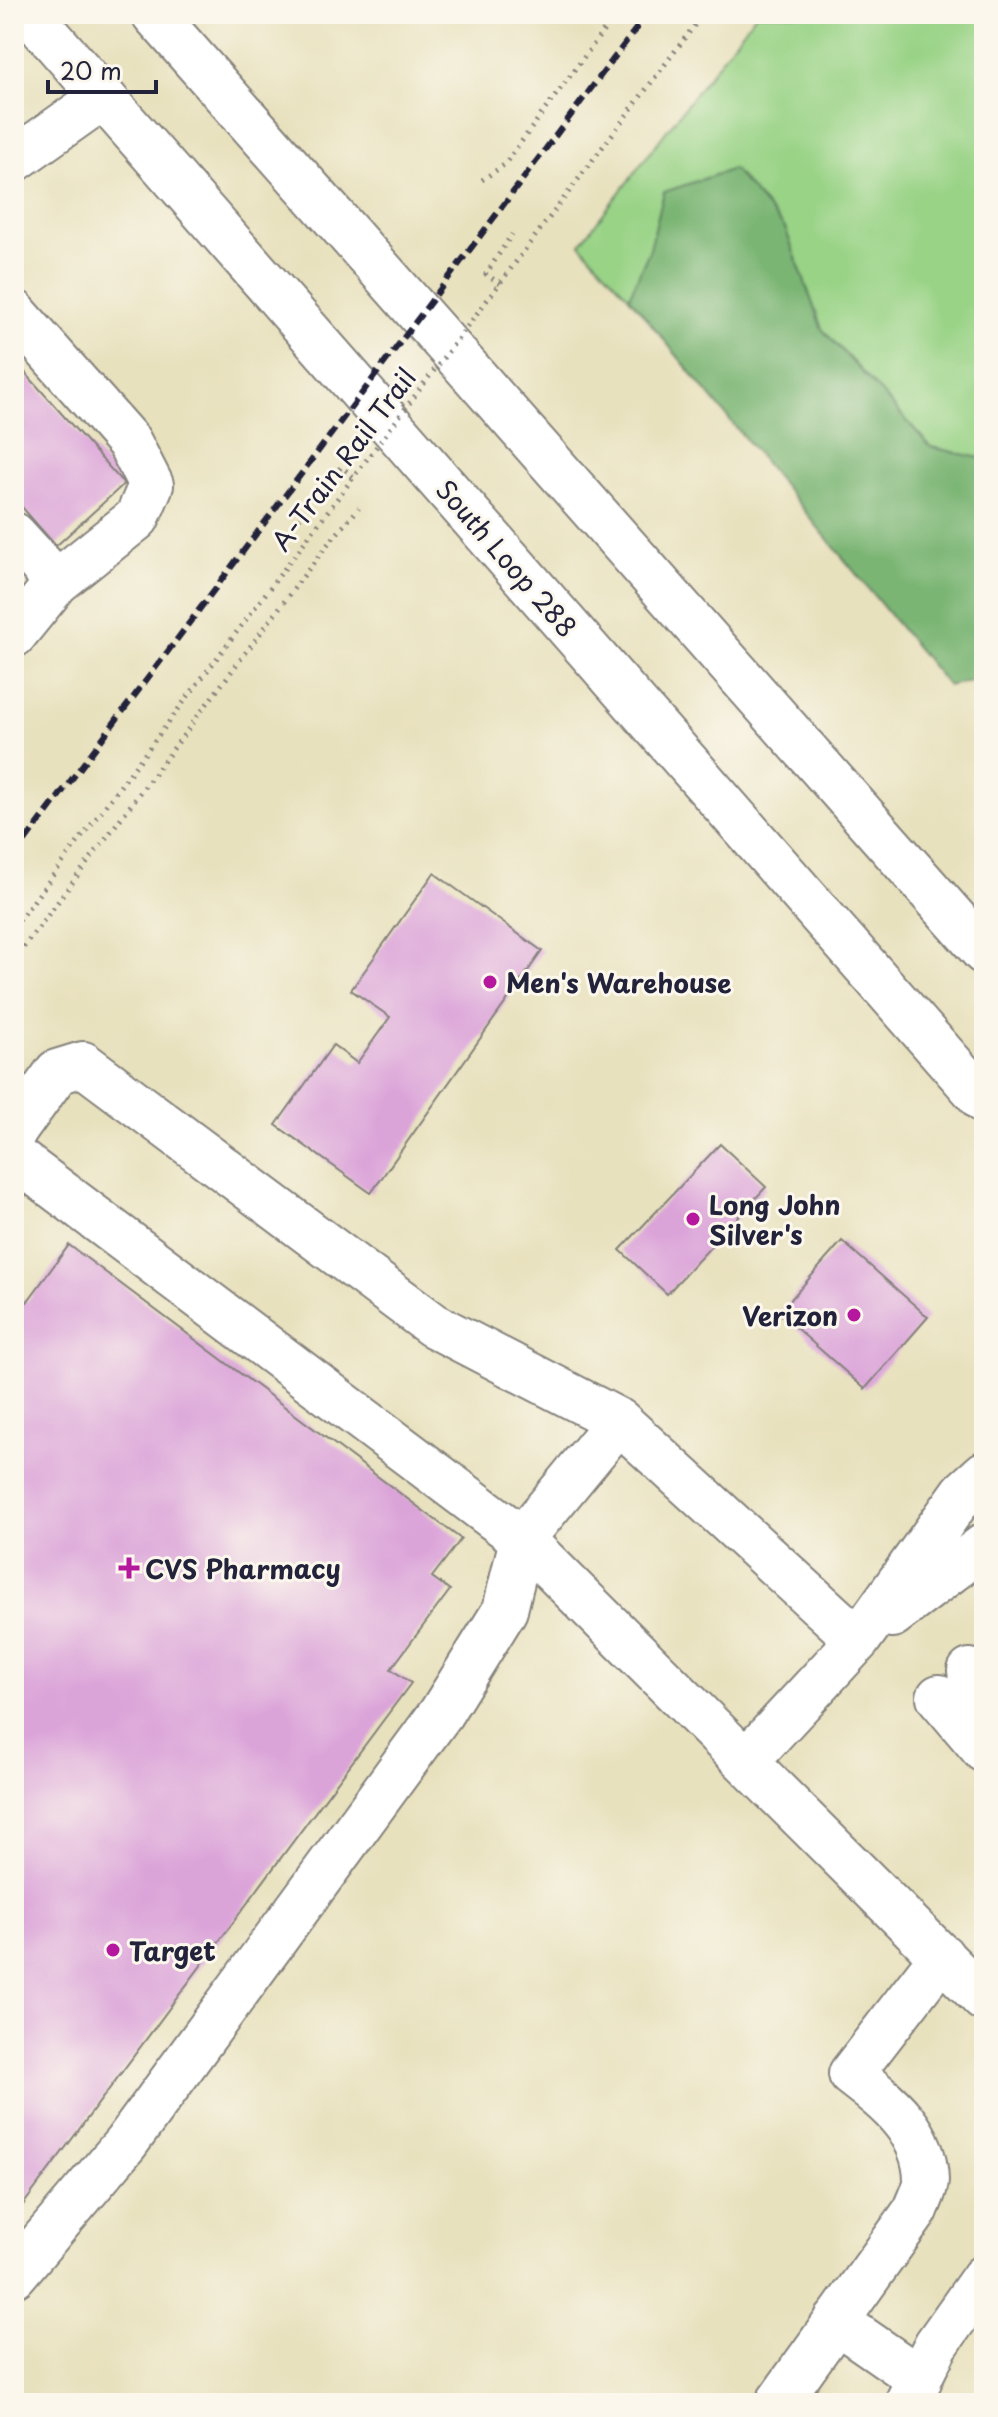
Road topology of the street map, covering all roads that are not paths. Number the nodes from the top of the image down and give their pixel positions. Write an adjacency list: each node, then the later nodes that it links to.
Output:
1 (30, 14): 3 (main road, South Loop 288)
2 (154, 14): 9 (main road)
3 (103, 97): 4 (main road); 10 (main road, South Loop 288)
4 (14, 160)
5 (14, 312): 7 (main road)
6 (14, 535): 7 (main road)
7 (57, 582): 8 (main road)
8 (14, 635)
9 (984, 952)
10 (984, 1101)
11 (14, 1132): 13 (main road)
12 (14, 1157): 15 (main road)
13 (619, 1421): 15 (main road); 17 (main road)
14 (984, 1474): 17 (main road)
15 (522, 1539): 21 (main road); 24 (main road)
16 (984, 1546): 17 (main road)
17 (858, 1640): 21 (main road)
18 (962, 1685): 19 (main road); 20 (main road)
19 (984, 1719)
20 (984, 1750)
21 (746, 1761): 22 (main road)
22 (942, 1956): 23 (main road); 26 (main road)
23 (984, 1999)
24 (14, 2275)
25 (984, 2277): 27 (main road)
26 (836, 2321): 27 (main road); 28 (main road)
27 (913, 2391)
28 (778, 2403)

